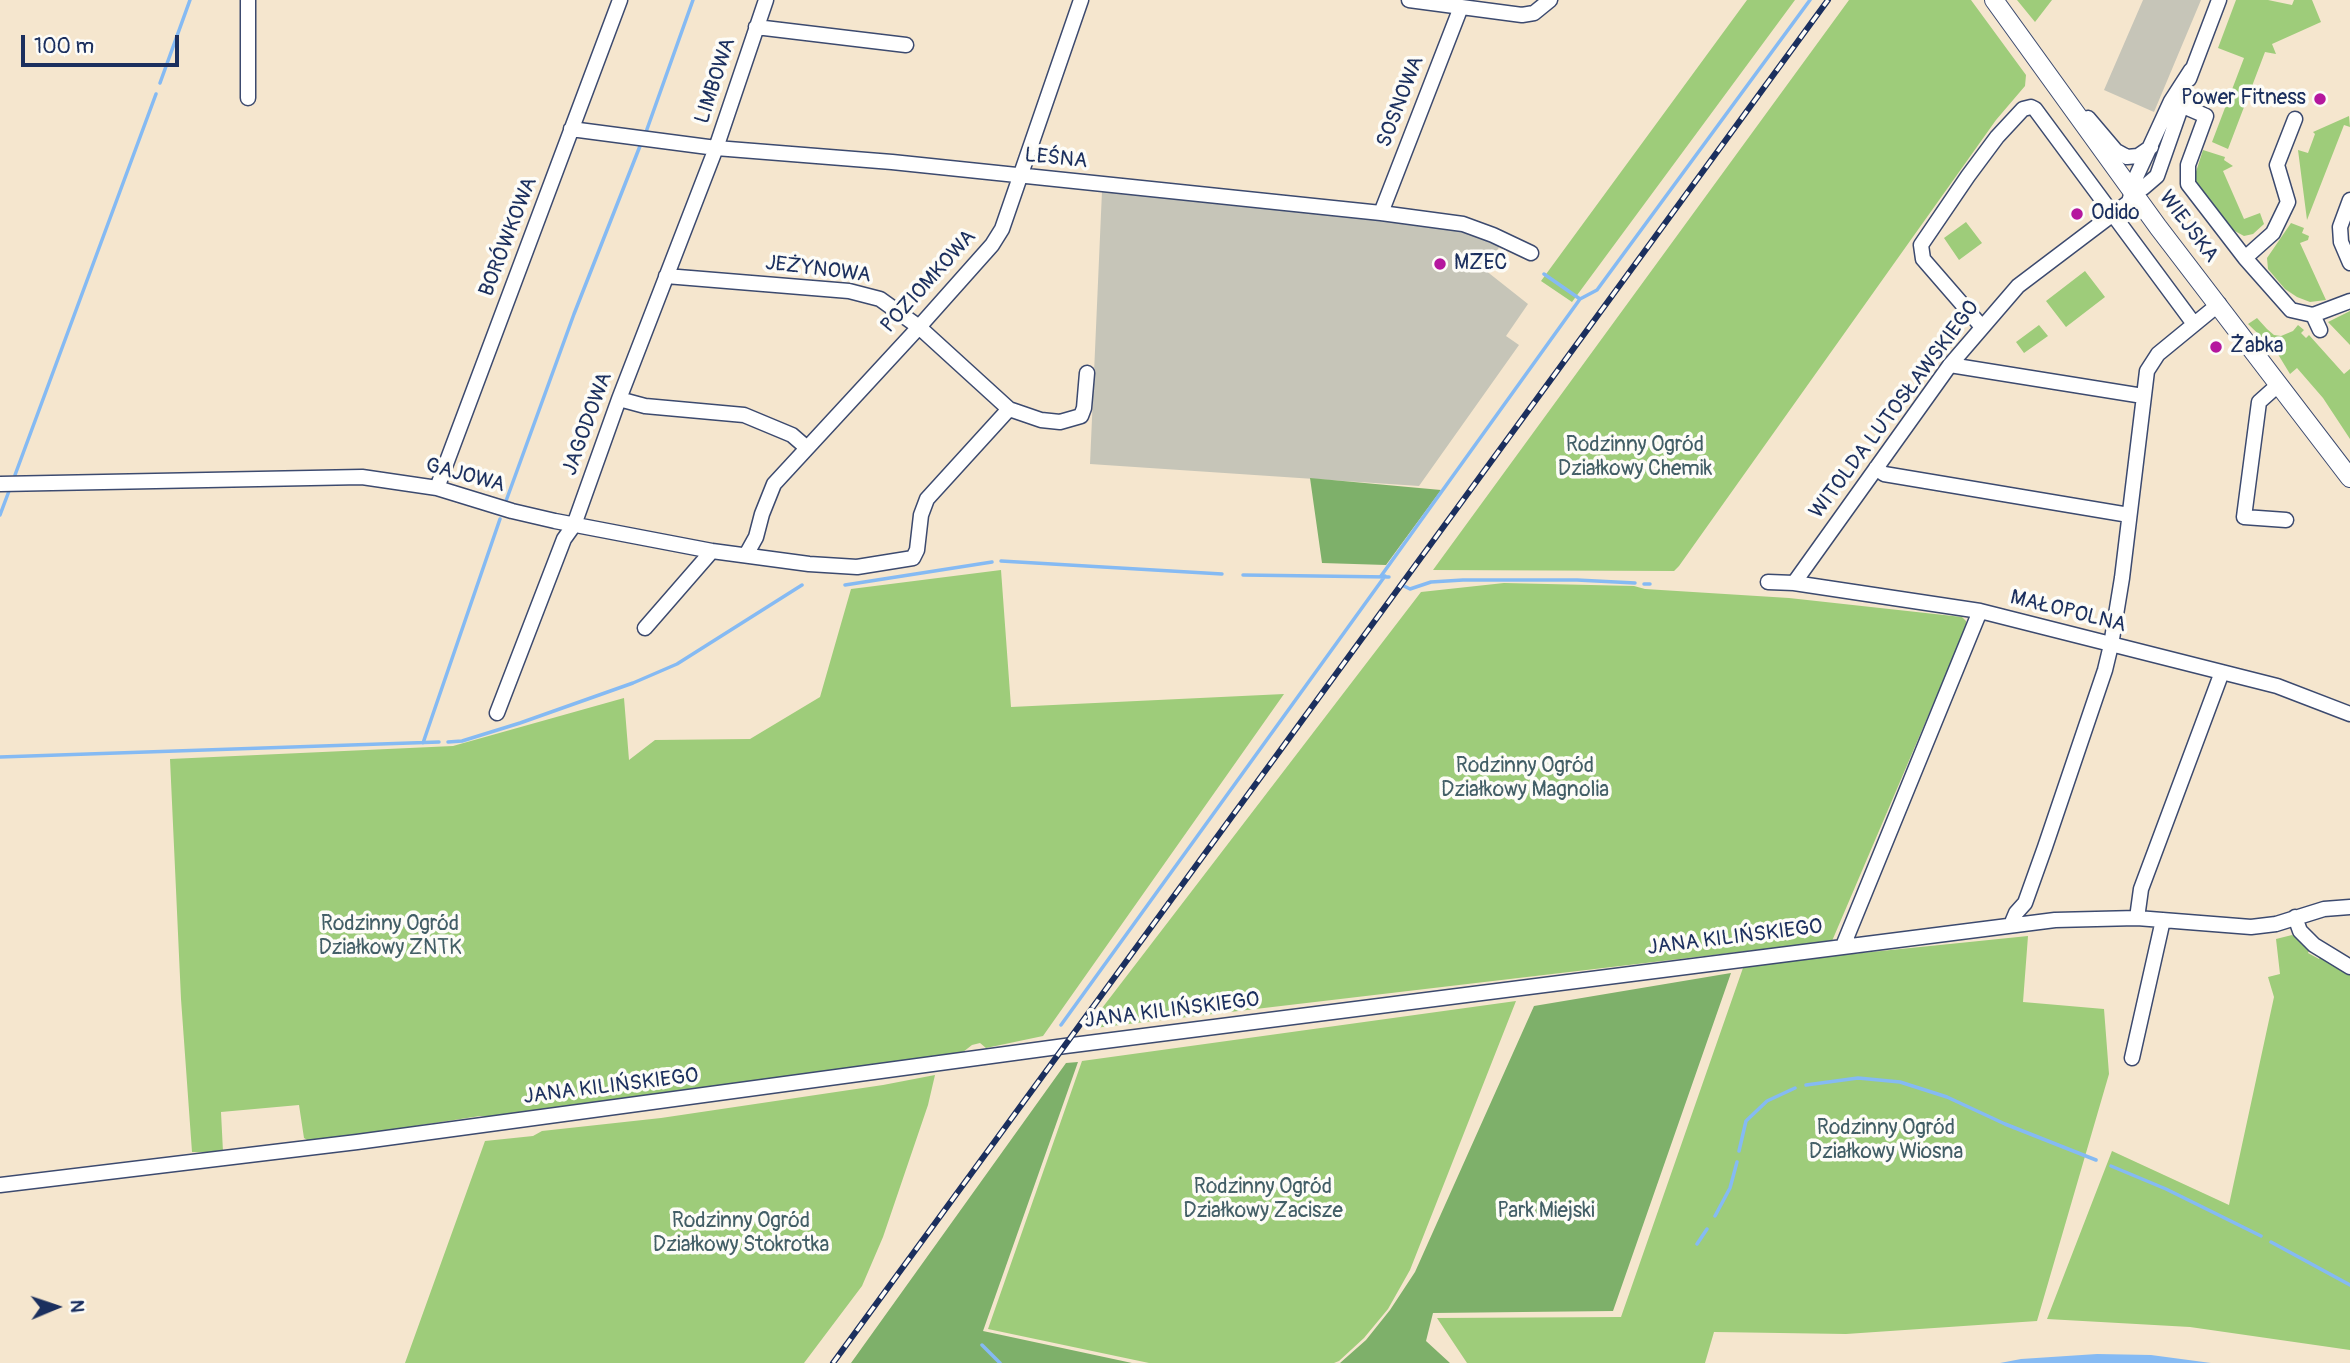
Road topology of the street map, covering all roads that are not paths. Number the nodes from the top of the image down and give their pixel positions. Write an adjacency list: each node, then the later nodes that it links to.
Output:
1 (248, 0): 14 (street)
2 (620, 0): 17 (street, BORÓWKOWA)
3 (766, 0): 10 (street, LIMBOWA)
4 (1081, 0): 20 (street, POZIOMKOWA)
5 (1409, 0): 9 (street)
6 (1549, 0): 9 (street)
7 (1994, 0): 13 (main road, WIEJSKA)
8 (2219, 0): 12 (street)
9 (1468, 5): 24 (street, SOSNOWA)
10 (756, 27): 11 (street, LIMBOWA); 19 (street, LIMBOWA)
11 (906, 46)
12 (2191, 70): 15 (street); 18 (street)
13 (2062, 93): 18 (street); 22 (main road, WIEJSKA)
14 (248, 98)
15 (2183, 106): 21 (street); 28 (street)
16 (2295, 120): 28 (street)
17 (571, 130): 19 (street, LEŚNA); 48 (street, BORÓWKOWA)
18 (2151, 147): 22 (street)
19 (716, 148): 20 (street, LEŚNA); 30 (street, JAGODOWA)
20 (1019, 177): 24 (street, LEŚNA); 35 (street, POZIOMKOWA)
21 (2154, 181): 22 (street); 25 (street)
22 (2133, 191): 25 (main road, WIEJSKA); 26 (street, WITOLDA LUTOSŁAWSKIEGO)
23 (2350, 200): 29 (street)
24 (1381, 213): 27 (street, LEŚNA)
25 (2150, 215): 32 (main road, WIEJSKA)
26 (2113, 216): 34 (street); 36 (street, WITOLDA LUTOSŁAWSKIEGO); 36 (street)
27 (1531, 253)
28 (2245, 258): 33 (street)
29 (2350, 263)
30 (666, 276): 35 (street, JEŻYNOWA); 42 (street, JAGODOWA)
31 (2350, 300): 33 (street)
32 (2219, 304): 34 (street); 40 (main road, WIEJSKA)
33 (2313, 315): 37 (street)
34 (2194, 324): 41 (street)
35 (919, 327): 43 (street, JEŻYNOWA); 44 (street, POZIOMKOWA)
36 (1982, 327): 38 (street, WITOLDA LUTOSŁAWSKIEGO)
37 (2320, 330)
38 (1950, 365): 41 (street); 45 (street, WITOLDA LUTOSŁAWSKIEGO)
39 (1087, 373): 43 (street, JEŻYNOWA)
40 (2278, 385): 46 (main road, WIEJSKA); 50 (street)
41 (2143, 396): 49 (street)
42 (619, 398): 44 (street); 51 (street, JAGODOWA)
43 (1009, 409): 53 (street, GAJOWA)
44 (807, 448): 53 (street, POZIOMKOWA)
45 (1876, 468): 49 (street); 55 (street, WITOLDA LUTOSŁAWSKIEGO)
46 (2350, 478)
47 (0, 484): 48 (street, GAJOWA)
48 (437, 488): 51 (street, GAJOWA)
49 (2129, 515): 58 (street)
50 (2286, 520)
51 (574, 525): 52 (street, GAJOWA); 60 (street, JAGODOWA)
52 (712, 551): 53 (street, GAJOWA); 57 (street)
53 (746, 555)
54 (1768, 582): 55 (street, MAŁOPOLNA)
55 (1794, 583): 56 (street, MAŁOPOLNA)
56 (1980, 611): 58 (street, MAŁOPOLNA); 69 (street)
57 (645, 628)
58 (2111, 645): 59 (street, MAŁOPOLNA); 62 (street)
59 (2222, 672): 61 (street, MAŁOPOLNA); 65 (street)
60 (497, 713)
61 (2350, 714)
62 (2025, 903): 67 (street); 68 (street)
63 (2350, 907): 64 (street, JANA KILIŃSKIEGO)
64 (2295, 917): 66 (street, JANA KILIŃSKIEGO); 70 (street)
65 (2137, 918): 66 (street, JANA KILIŃSKIEGO); 67 (street, JANA KILIŃSKIEGO)
66 (2163, 920): 71 (street)
67 (2027, 923): 68 (street, JANA KILIŃSKIEGO)
68 (2011, 925): 69 (street, JANA KILIŃSKIEGO)
69 (1843, 946): 72 (street, JANA KILIŃSKIEGO)
70 (2350, 967)
71 (2132, 1058)
72 (0, 1185)

